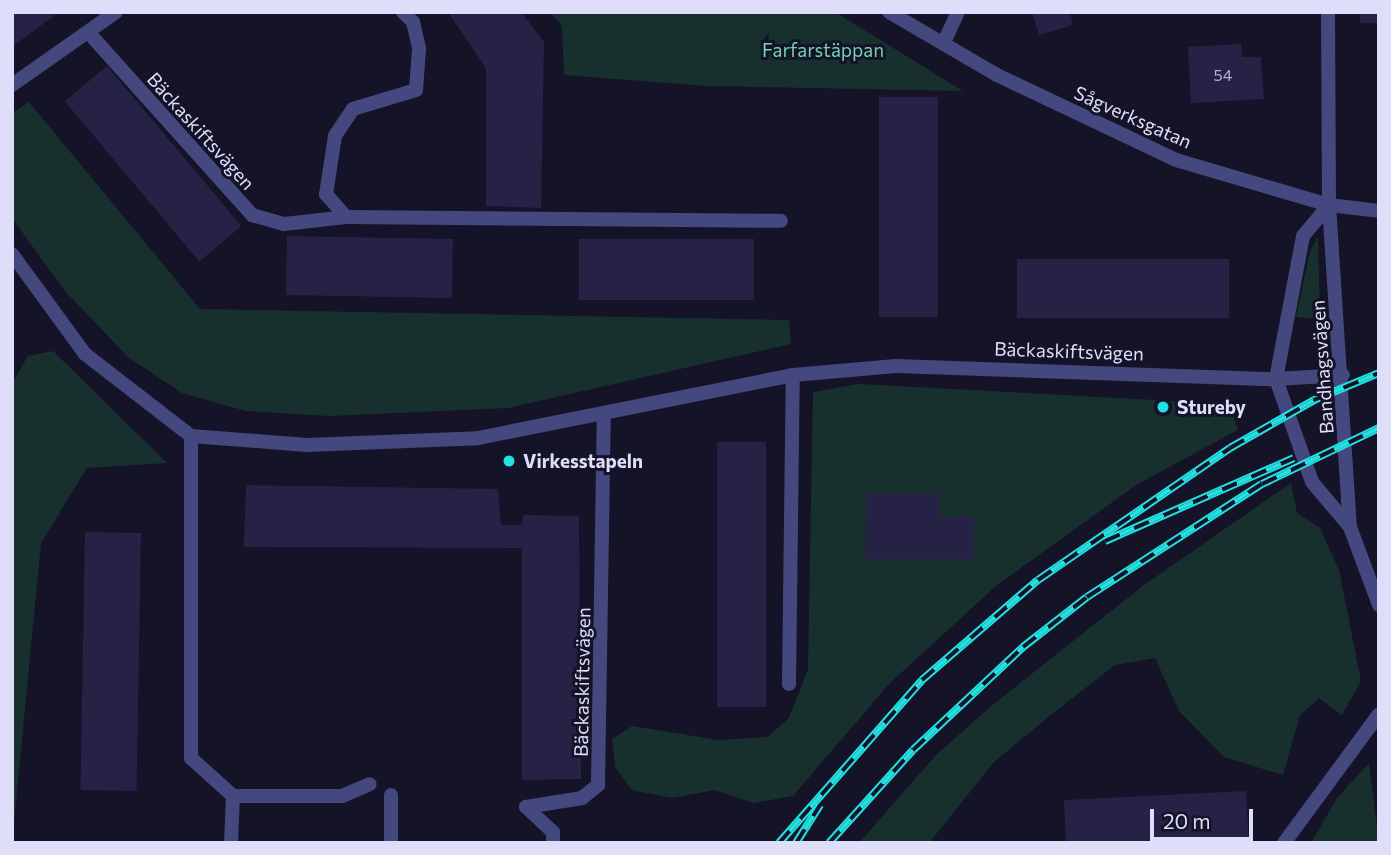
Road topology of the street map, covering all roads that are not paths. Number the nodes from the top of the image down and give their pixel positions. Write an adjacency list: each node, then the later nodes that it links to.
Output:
1 (116, 12): 6 (street)
2 (403, 12): 11 (street)
3 (889, 12): 7 (street, Sågverksgatan)
4 (958, 12): 7 (street)
5 (1328, 12): 9 (street, Bandhagsvägen)
6 (88, 32): 8 (street); 11 (street, Bäckaskiftsvägen)
7 (944, 43): 9 (street, Sågverksgatan)
8 (12, 85)
9 (1329, 205): 10 (street, Sågverksgatan); 15 (street, Bandhagsvägen); 16 (street, Bandhagsvägen)
10 (1379, 211)
11 (346, 217): 12 (street, Bäckaskiftsvägen)
12 (780, 221)
13 (12, 254): 18 (street)
14 (793, 375): 16 (street, Bäckaskiftsvägen); 17 (street, Bäckaskiftsvägen); 21 (street)
15 (1343, 375): 16 (street, Bäckaskiftsvägen); 19 (street, Bandhagsvägen)
16 (1276, 379): 19 (street, Bandhagsvägen)
17 (604, 414): 18 (street, Bäckaskiftsvägen); 28 (street, Bäckaskiftsvägen)
18 (191, 436): 25 (street)
19 (1350, 527): 20 (street, Bandhagsvägen)
20 (1379, 605)
21 (789, 684)
22 (1379, 714): 29 (street)
23 (370, 784): 25 (street)
24 (391, 795): 27 (street)
25 (233, 796): 26 (street)
26 (231, 843)
27 (391, 843)
28 (553, 843)
29 (1284, 843)

